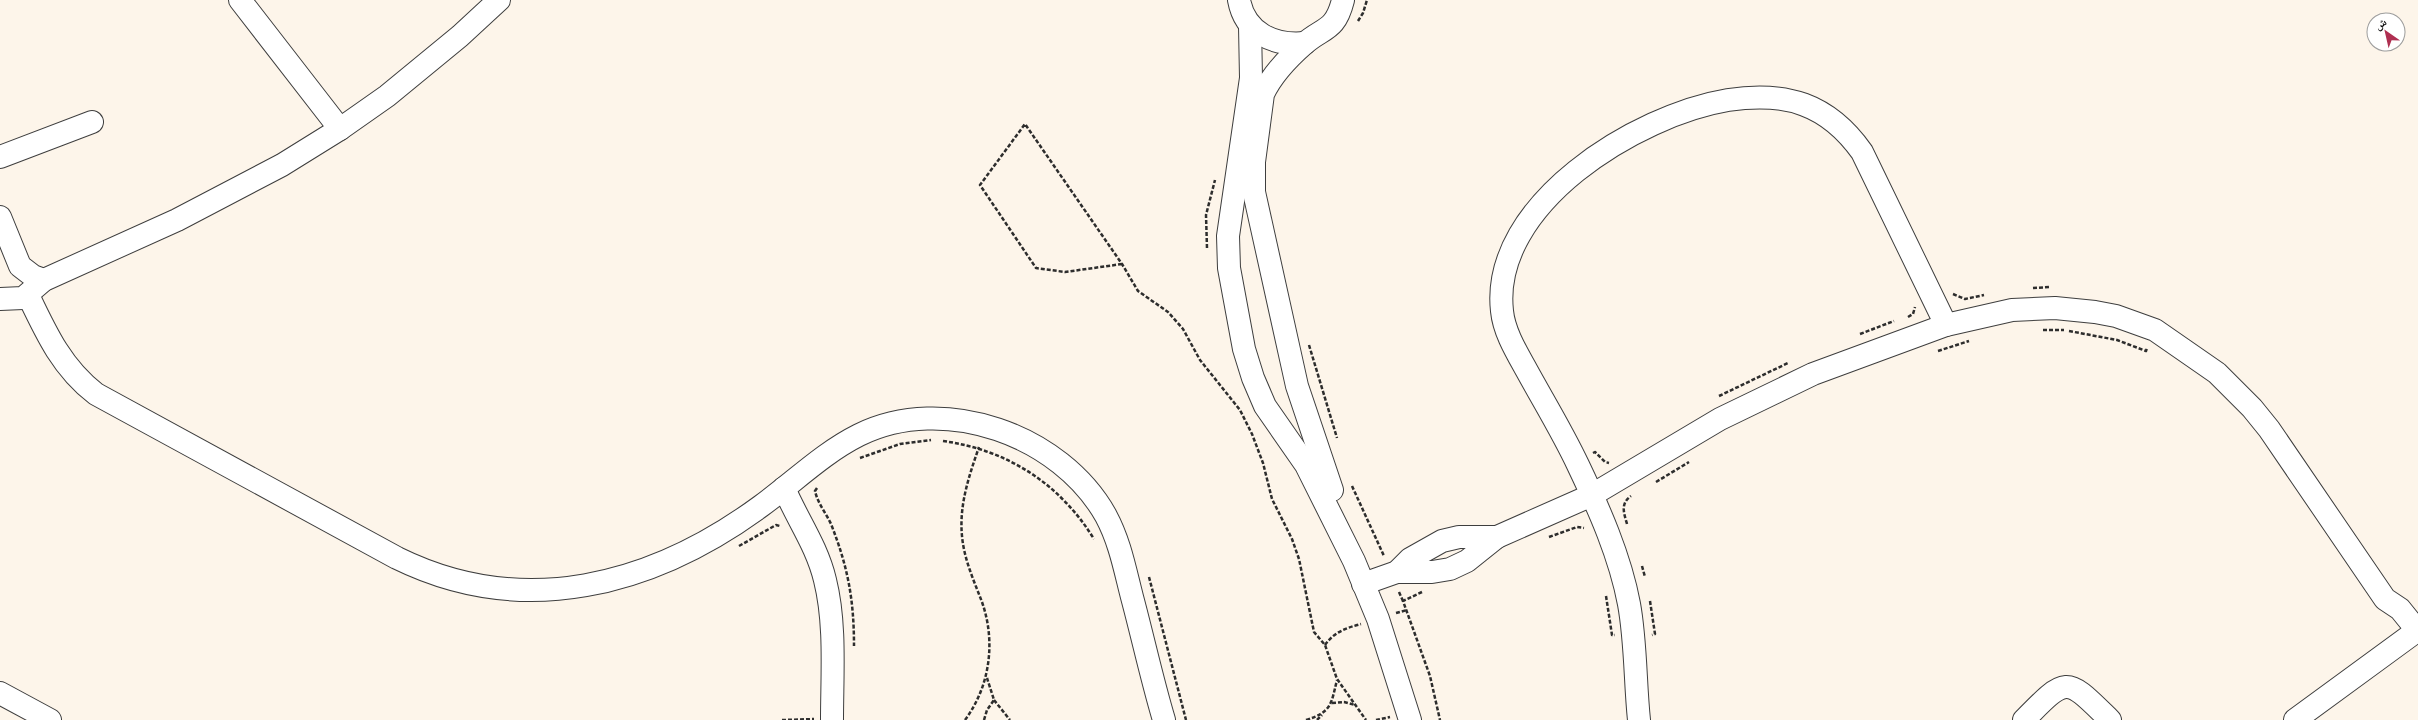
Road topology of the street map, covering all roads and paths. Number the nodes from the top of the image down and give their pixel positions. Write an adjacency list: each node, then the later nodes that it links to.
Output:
1 (240, 0): 10 (street)
2 (499, 0): 10 (street)
3 (1239, 0): 7 (street)
4 (1343, 0): 8 (street)
5 (1367, 0): 6 (path)
6 (1356, 24)
7 (1250, 26): 8 (street); 11 (street)
8 (1305, 43): 11 (street)
9 (92, 122): 12 (street)
10 (340, 129): 15 (street)
11 (1250, 134): 43 (street); 43 (street)
12 (0, 157)
13 (0, 217): 15 (street)
14 (1122, 264): 14 (path); 57 (path)
15 (44, 280): 16 (street)
16 (28, 295): 17 (street); 33 (street)
17 (0, 299)
18 (1946, 325): 20 (street); 34 (street); 34 (street)
19 (2036, 330): 20 (path)
20 (2155, 330): 53 (street)
21 (1308, 340): 26 (path)
22 (1976, 340): 23 (path)
23 (1936, 351)
24 (933, 439): 28 (path)
25 (941, 440): 27 (path)
26 (1337, 440)
27 (979, 447): 41 (path); 56 (path)
28 (859, 459)
29 (1690, 461): 31 (path)
30 (1350, 482): 46 (path)
31 (1652, 484)
32 (820, 485): 55 (path)
33 (784, 488): 63 (street); 70 (street)
34 (1592, 495): 39 (street); 54 (street)
35 (1633, 495): 37 (path)
36 (783, 528): 42 (path)
37 (1629, 529)
38 (1586, 530): 40 (path)
39 (1497, 537): 46 (street); 46 (street)
40 (1543, 539)
41 (1097, 547)
42 (735, 548)
43 (1354, 561): 47 (street)
44 (1641, 564): 48 (path)
45 (1147, 573): 71 (path)
46 (1394, 573): 47 (street); 52 (path)
47 (1363, 584): 64 (street)
48 (1646, 585)
49 (1604, 589): 54 (path)
50 (1427, 591): 52 (path)
51 (1649, 598): 54 (path)
52 (1403, 601): 76 (path)
53 (2413, 633): 80 (street)
54 (1632, 636): 77 (street)
55 (854, 652)
56 (987, 677): 59 (path); 67 (path)
57 (1337, 679): 60 (path); 61 (path)
58 (0, 693): 65 (street)
59 (994, 700): 68 (path); 69 (path)
60 (1332, 703): 61 (path); 62 (path)
61 (1356, 706): 74 (path)
62 (1322, 715): 72 (path); 73 (path)
63 (819, 718): 66 (path)
64 (1400, 718): 75 (path)
65 (50, 720)
66 (782, 720)
67 (965, 720)
68 (984, 720)
69 (1010, 720)
70 (1164, 720)
71 (1186, 720)
72 (1306, 720)
73 (1317, 720)
74 (1366, 720)
75 (1376, 720)
76 (1440, 720)
77 (1639, 720)
78 (2024, 720): 79 (street)
79 (2110, 720)
80 (2295, 720)

